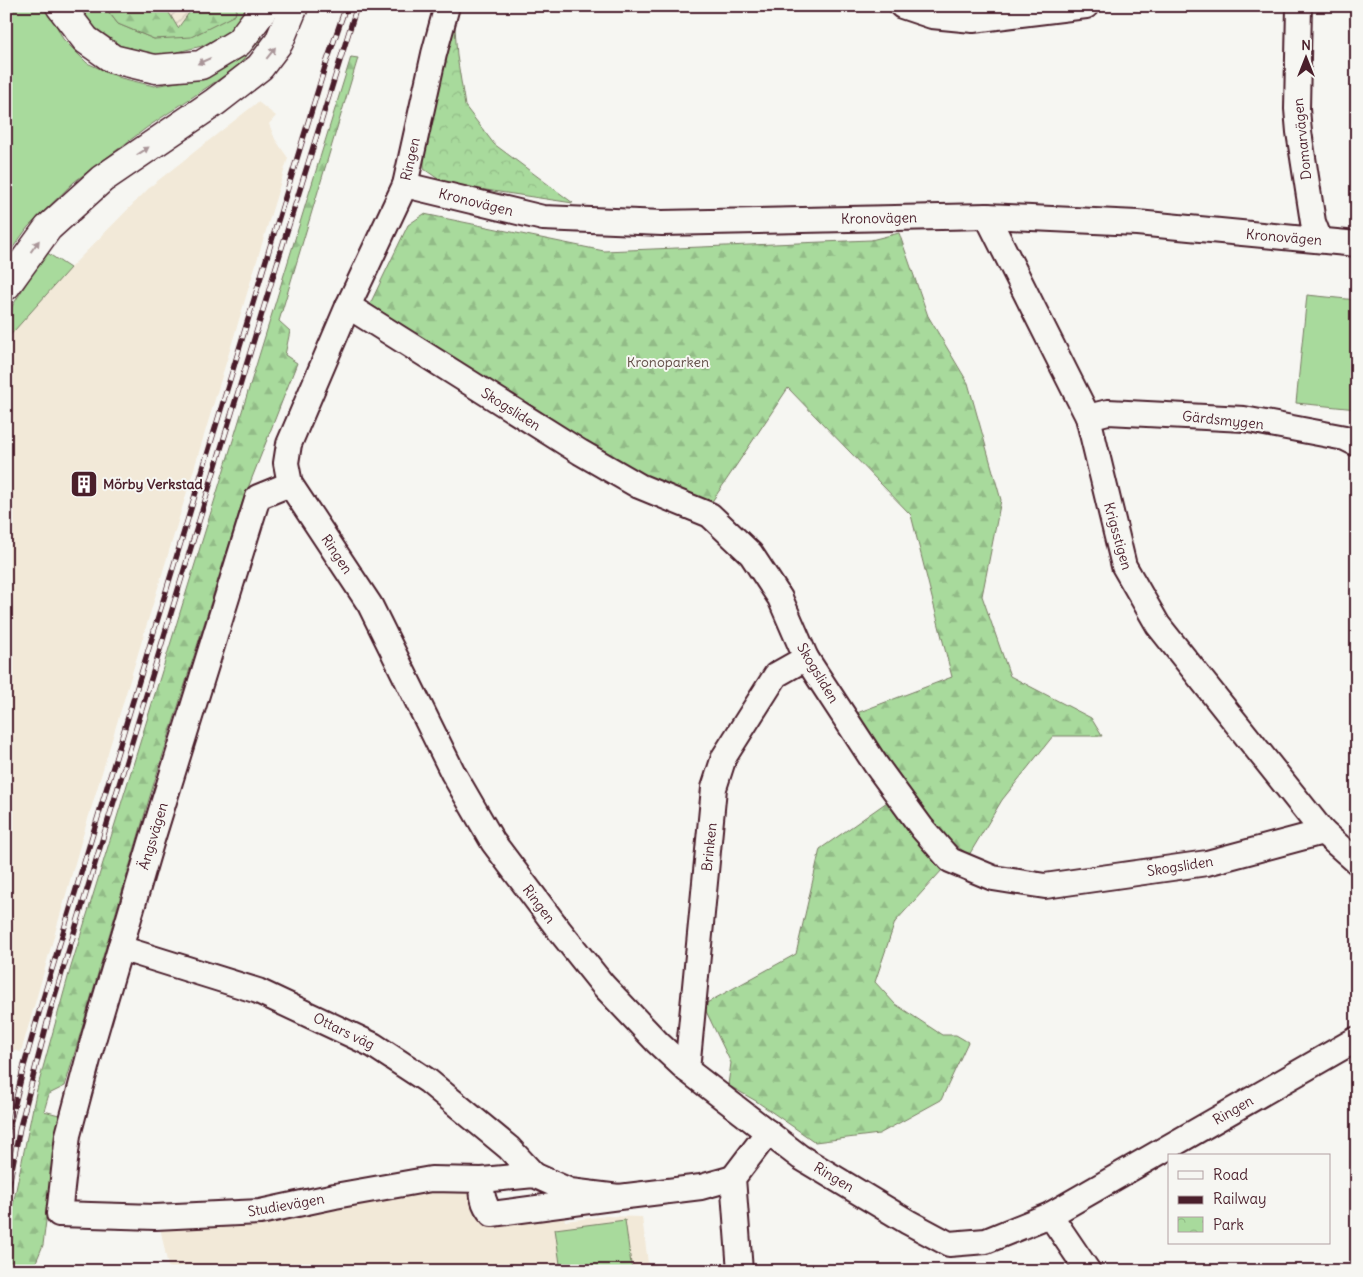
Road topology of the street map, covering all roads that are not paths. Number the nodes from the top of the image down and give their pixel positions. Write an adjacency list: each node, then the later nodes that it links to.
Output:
1 (60, 6): 2 (highway, one-way to 1)
2 (264, 6)
3 (294, 6): 12 (highway, one-way to 3)
4 (447, 6): 8 (street, Ringen)
5 (902, 6): 6 (street)
6 (1086, 6)
7 (1299, 6): 10 (street, Domarvägen)
8 (405, 185): 9 (street, Kronovägen); 13 (street, Ringen)
9 (987, 216): 10 (street, Kronovägen); 14 (street, Krigsstigen)
10 (1320, 240): 11 (street, Kronovägen)
11 (1357, 244)
12 (6, 286)
13 (348, 306): 16 (street, Ringen); 17 (street, Skogsliden)
14 (1088, 417): 15 (street, Gärdsmygen); 18 (street, Krigsstigen)
15 (1357, 444)
16 (290, 484): 20 (street, Ängsvägen); 22 (street, Ringen)
17 (806, 658): 18 (street, Skogsliden); 22 (street, Brinken)
18 (1323, 832): 19 (street, Krigsstigen)
19 (1357, 862)
20 (120, 948): 24 (street, Ottars väg); 28 (street, Ängsvägen)
21 (1357, 1039): 29 (street, Ringen)
22 (687, 1070): 23 (street, Ringen)
23 (768, 1132): 25 (street); 29 (street, Ringen)
24 (534, 1175): 26 (street, Studievägen); 27 (street)
25 (733, 1178): 27 (street); 30 (street)
26 (482, 1180): 27 (street); 28 (street, Studievägen)
27 (619, 1197)
28 (59, 1214)
29 (1050, 1215): 31 (street)
30 (740, 1271)
31 (1088, 1271)

